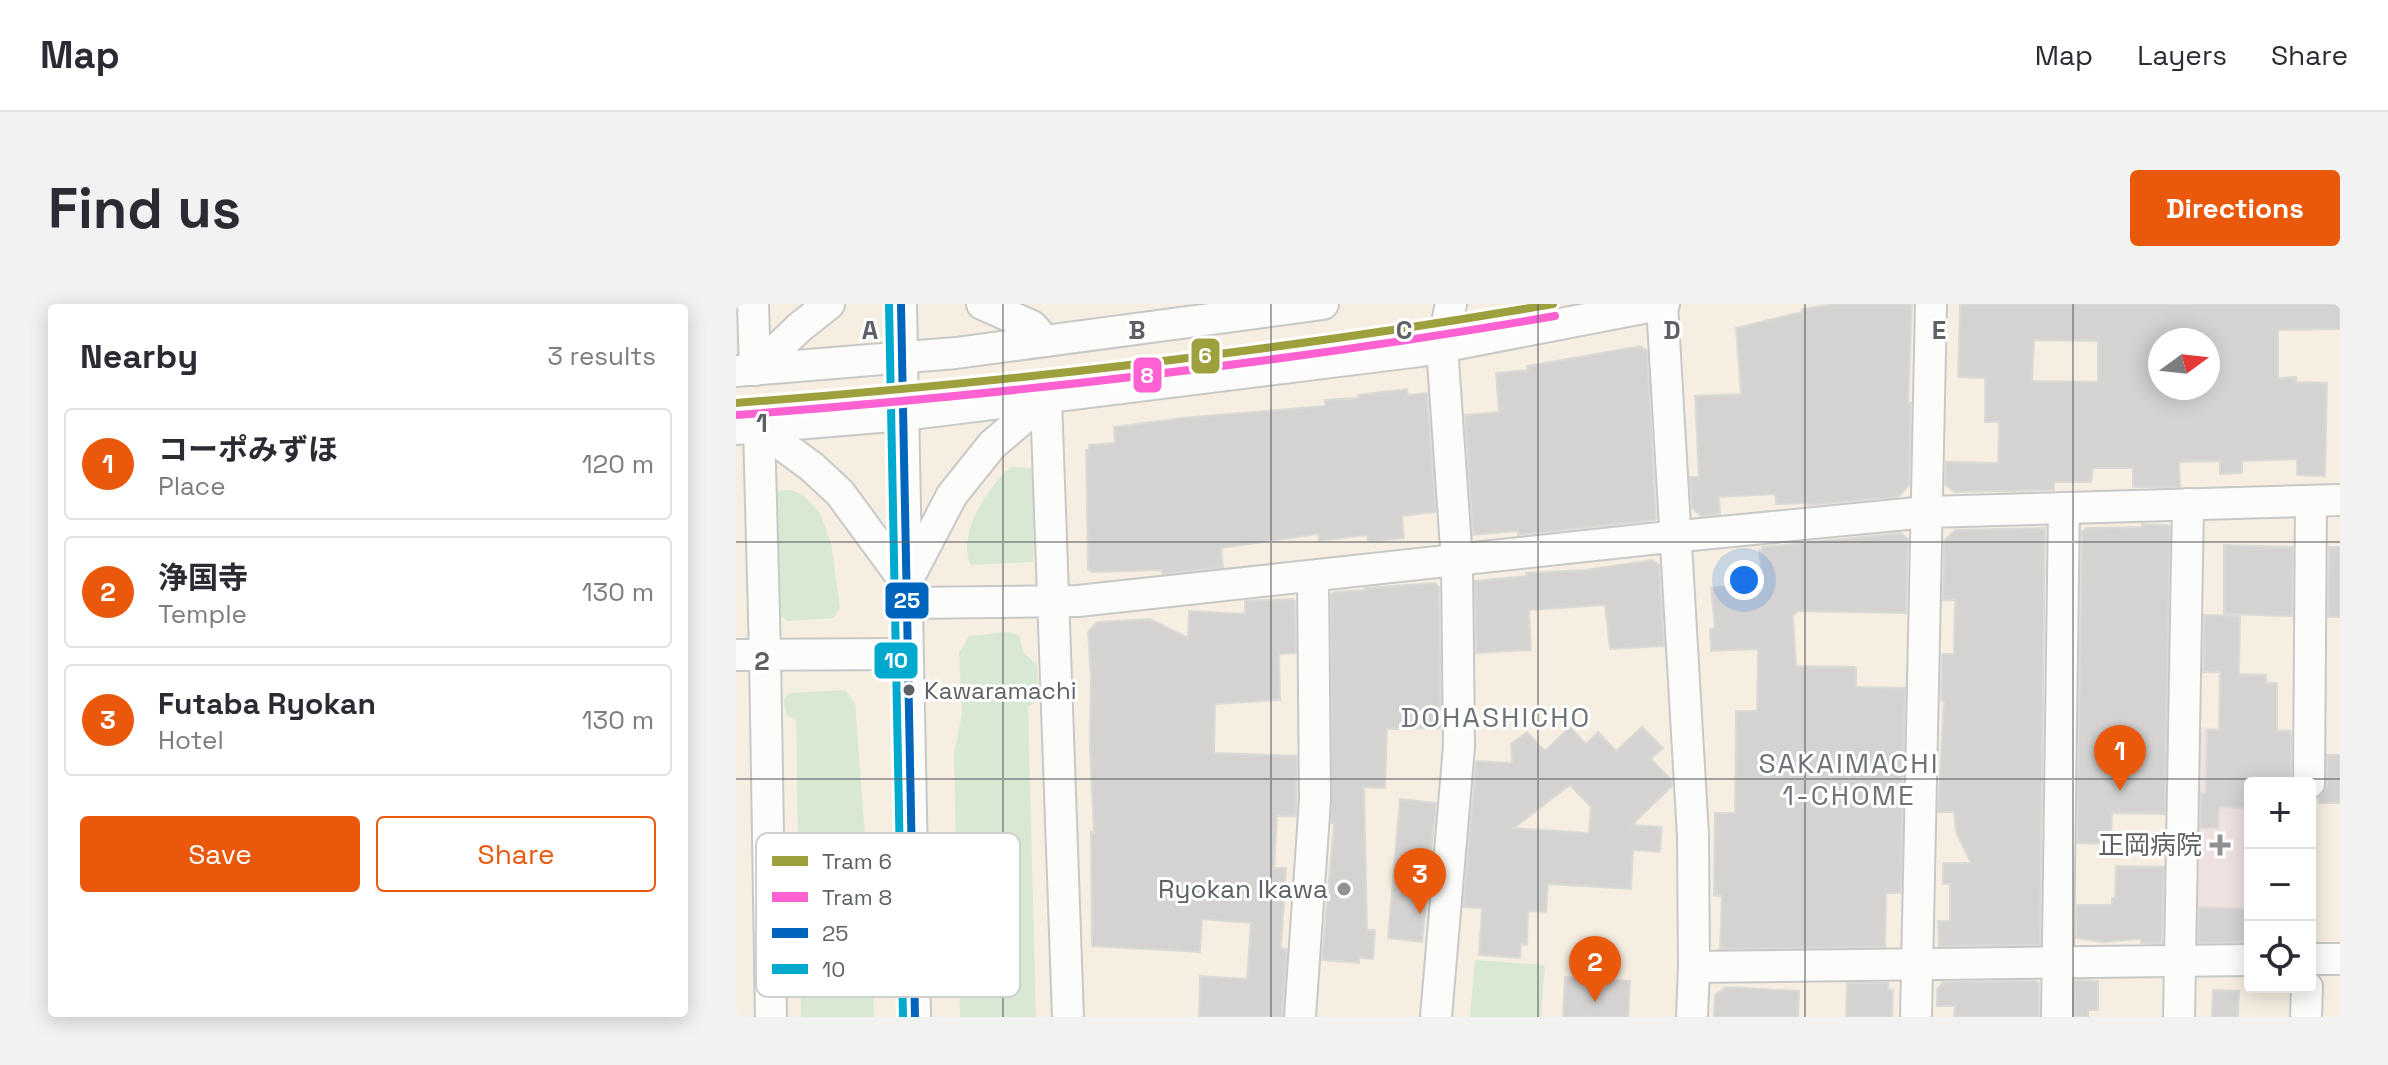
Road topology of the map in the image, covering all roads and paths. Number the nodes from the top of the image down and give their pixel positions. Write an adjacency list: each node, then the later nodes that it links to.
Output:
1 (753, 304): 13 (street)
2 (829, 304): 13 (street)
3 (901, 304): 12 (street)
4 (982, 304): 10 (street)
5 (1043, 304): 10 (street)
6 (1323, 304): 10 (street)
7 (1451, 304): 11 (street)
8 (1662, 304): 11 (street); 21 (street)
9 (1931, 304): 20 (street)
10 (1045, 341): 12 (street)
11 (1442, 346): 14 (street); 22 (street)
12 (901, 358): 13 (street); 15 (street)
13 (746, 371)
14 (1046, 399): 15 (street); 24 (street); 25 (street)
15 (903, 415): 16 (street); 24 (street)
16 (747, 428): 24 (street); 27 (street)
17 (2326, 501): 18 (street); 28 (street)
18 (2188, 504): 19 (street); 34 (street)
19 (2064, 508): 20 (street); 35 (street)
20 (1927, 512): 21 (street); 36 (street)
21 (1676, 537): 22 (street); 37 (street)
22 (1457, 562): 23 (street); 45 (street)
23 (1313, 576): 25 (street); 44 (street)
24 (906, 593): 25 (street); 26 (street)
25 (1053, 601): 43 (street)
26 (907, 654): 27 (street); 30 (street)
27 (751, 655): 29 (street)
28 (2309, 777)
29 (761, 833)
30 (911, 833)
31 (2316, 959): 32 (street)
32 (2340, 959)
33 (2244, 960): 34 (street)
34 (2180, 961): 35 (street); 49 (street)
35 (2059, 962): 36 (street); 48 (street)
36 (1917, 964): 37 (street); 47 (street)
37 (1694, 967): 46 (street)
38 (2307, 993): 50 (street)
39 (770, 997): 41 (street)
40 (915, 997): 42 (street)
41 (771, 1017)
42 (915, 1017)
43 (1068, 1017)
44 (1300, 1017)
45 (1436, 1017)
46 (1692, 1017)
47 (1916, 1017)
48 (2057, 1017)
49 (2179, 1017)
50 (2306, 1017)

